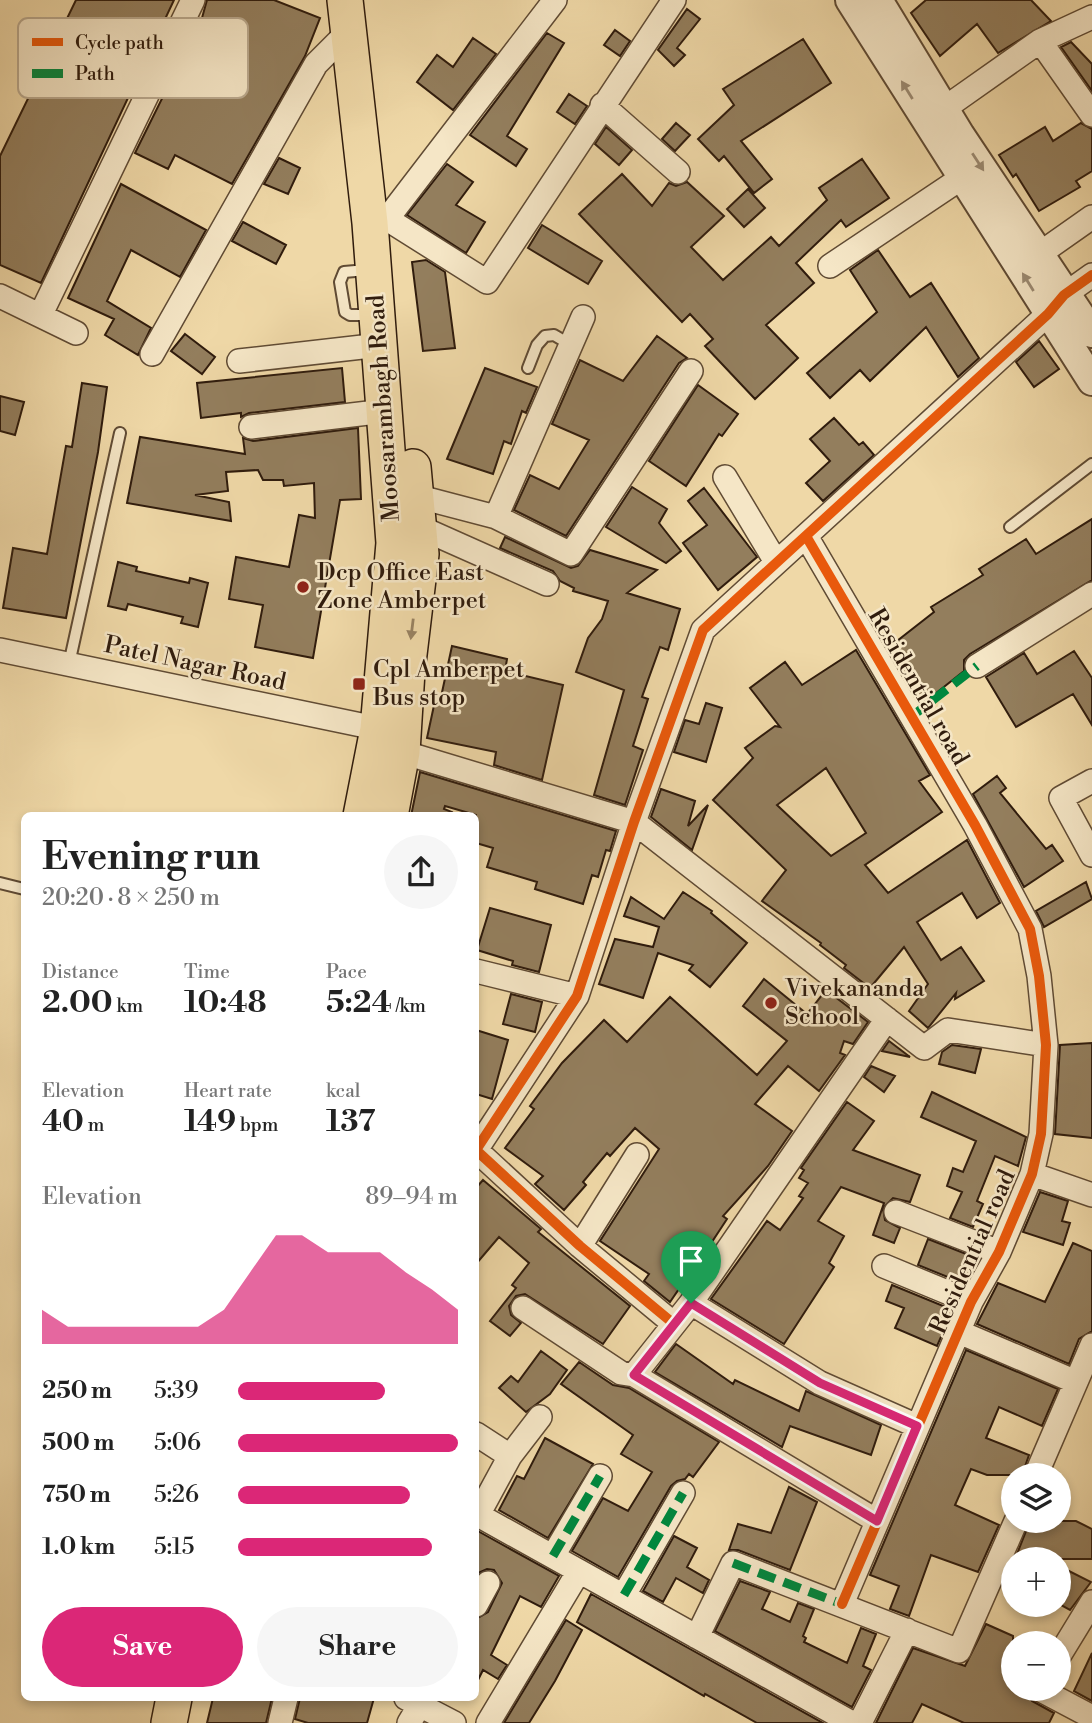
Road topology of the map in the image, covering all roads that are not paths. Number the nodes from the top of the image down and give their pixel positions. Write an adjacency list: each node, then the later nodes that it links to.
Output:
1 (193, 0): 9 (street)
2 (369, 0): 18 (main road, Moosarambagh Road)
3 (555, 0): 18 (street)
4 (674, 0): 12 (street)
5 (850, 0): 16 (street, one-way to 5)
6 (878, 0): 13 (street)
7 (1082, 12): 10 (street)
8 (347, 16): 27 (main road, Moosarambagh Road); 30 (street)
9 (184, 18)
10 (1040, 41): 13 (street); 14 (street)
11 (146, 98): 24 (street)
12 (602, 105): 15 (street); 18 (street)
13 (945, 108): 19 (street, one-way to 19)
14 (1092, 115)
15 (678, 172)
16 (963, 177): 20 (street); 23 (street, one-way to 16)
17 (1092, 217): 19 (street)
18 (387, 219): 40 (main road, Moosarambagh Road)
19 (1038, 255): 23 (street)
20 (830, 266)
21 (1092, 275): 23 (street)
22 (0, 296): 24 (street)
23 (1056, 305): 26 (street); 34 (street); 43 (street)
24 (41, 314): 28 (street)
25 (583, 317): 29 (street)
26 (1091, 328)
27 (378, 330): 31 (street); 35 (main road, Moosarambagh Road)
28 (76, 333)
29 (571, 345): 32 (lane); 41 (street)
30 (152, 354)
31 (239, 361)
32 (528, 368)
33 (691, 371): 41 (street)
34 (1092, 381)
35 (385, 411): 36 (street); 50 (main road, Moosarambagh Road)
36 (251, 427)
37 (120, 433): 48 (lane)
38 (1092, 464): 42 (lane)
39 (725, 477): 44 (street)
40 (417, 512): 41 (street); 45 (street); 50 (main road, Moosarambagh Road, one-way to 50)
41 (496, 517)
42 (1010, 527)
43 (806, 536): 44 (street); 61 (street, Residential road)
44 (776, 562): 54 (street)
45 (547, 584)
46 (1092, 594): 49 (street)
47 (0, 650): 48 (street, Patel Nagar Road)
48 (69, 664): 50 (street, Patel Nagar Road)
49 (977, 666)
50 (395, 738): 52 (main road, Moosarambagh Road); 53 (main road, Moosarambagh Road); 54 (street, Patel Nagar Road)
51 (1092, 781): 55 (street)
52 (363, 812)
53 (390, 812)
54 (634, 822): 59 (street); 60 (street)
55 (1092, 855)
56 (0, 883): 57 (lane)
57 (21, 888)
58 (479, 972): 59 (street)
59 (577, 996): 62 (street)
60 (887, 1019): 61 (street); 72 (street)
61 (1046, 1045): 65 (street, Residential road)
62 (479, 1145)
63 (479, 1153): 68 (street)
64 (637, 1156): 68 (street)
65 (1032, 1174): 66 (street); 69 (street, Residential road)
66 (1092, 1195)
67 (896, 1212): 69 (street)
68 (580, 1247): 74 (street)
69 (999, 1252): 71 (street, Residential road)
70 (884, 1266): 71 (street)
71 (971, 1302): 75 (street, Residential road)
72 (691, 1303): 74 (street); 80 (street)
73 (523, 1308): 77 (street)
74 (674, 1324): 77 (street)
75 (959, 1332): 78 (street, Residential road); 80 (street, Residential road)
76 (1092, 1345): 78 (street)
77 (634, 1375): 88 (street)
78 (1076, 1382): 83 (street)
79 (540, 1417): 82 (street)
80 (917, 1426): 88 (street, Residential road)
81 (479, 1436): 82 (street)
82 (510, 1457): 86 (street)
83 (1041, 1463)
84 (600, 1476): 90 (street)
85 (683, 1493): 93 (street)
86 (479, 1512)
87 (479, 1515): 90 (street)
88 (877, 1521): 96 (street, Residential road)
89 (1011, 1533): 97 (street)
90 (553, 1556): 91 (street)
91 (579, 1571): 93 (street); 110 (street)
92 (488, 1583): 94 (street)
93 (624, 1595): 99 (street)
94 (479, 1600)
95 (1092, 1602): 98 (street)
96 (842, 1604): 97 (street); 99 (street)
97 (907, 1630): 112 (street)
98 (1071, 1636)
99 (696, 1637): 111 (street)
100 (173, 1701): 106 (main road)
101 (195, 1701): 107 (main road)
102 (285, 1701): 108 (street)
103 (1062, 1701): 105 (street)
104 (415, 1706): 109 (street)
105 (1092, 1717)
106 (169, 1723)
107 (191, 1723)
108 (280, 1723)
109 (454, 1723)
110 (488, 1723)
111 (852, 1723)
112 (860, 1723)

